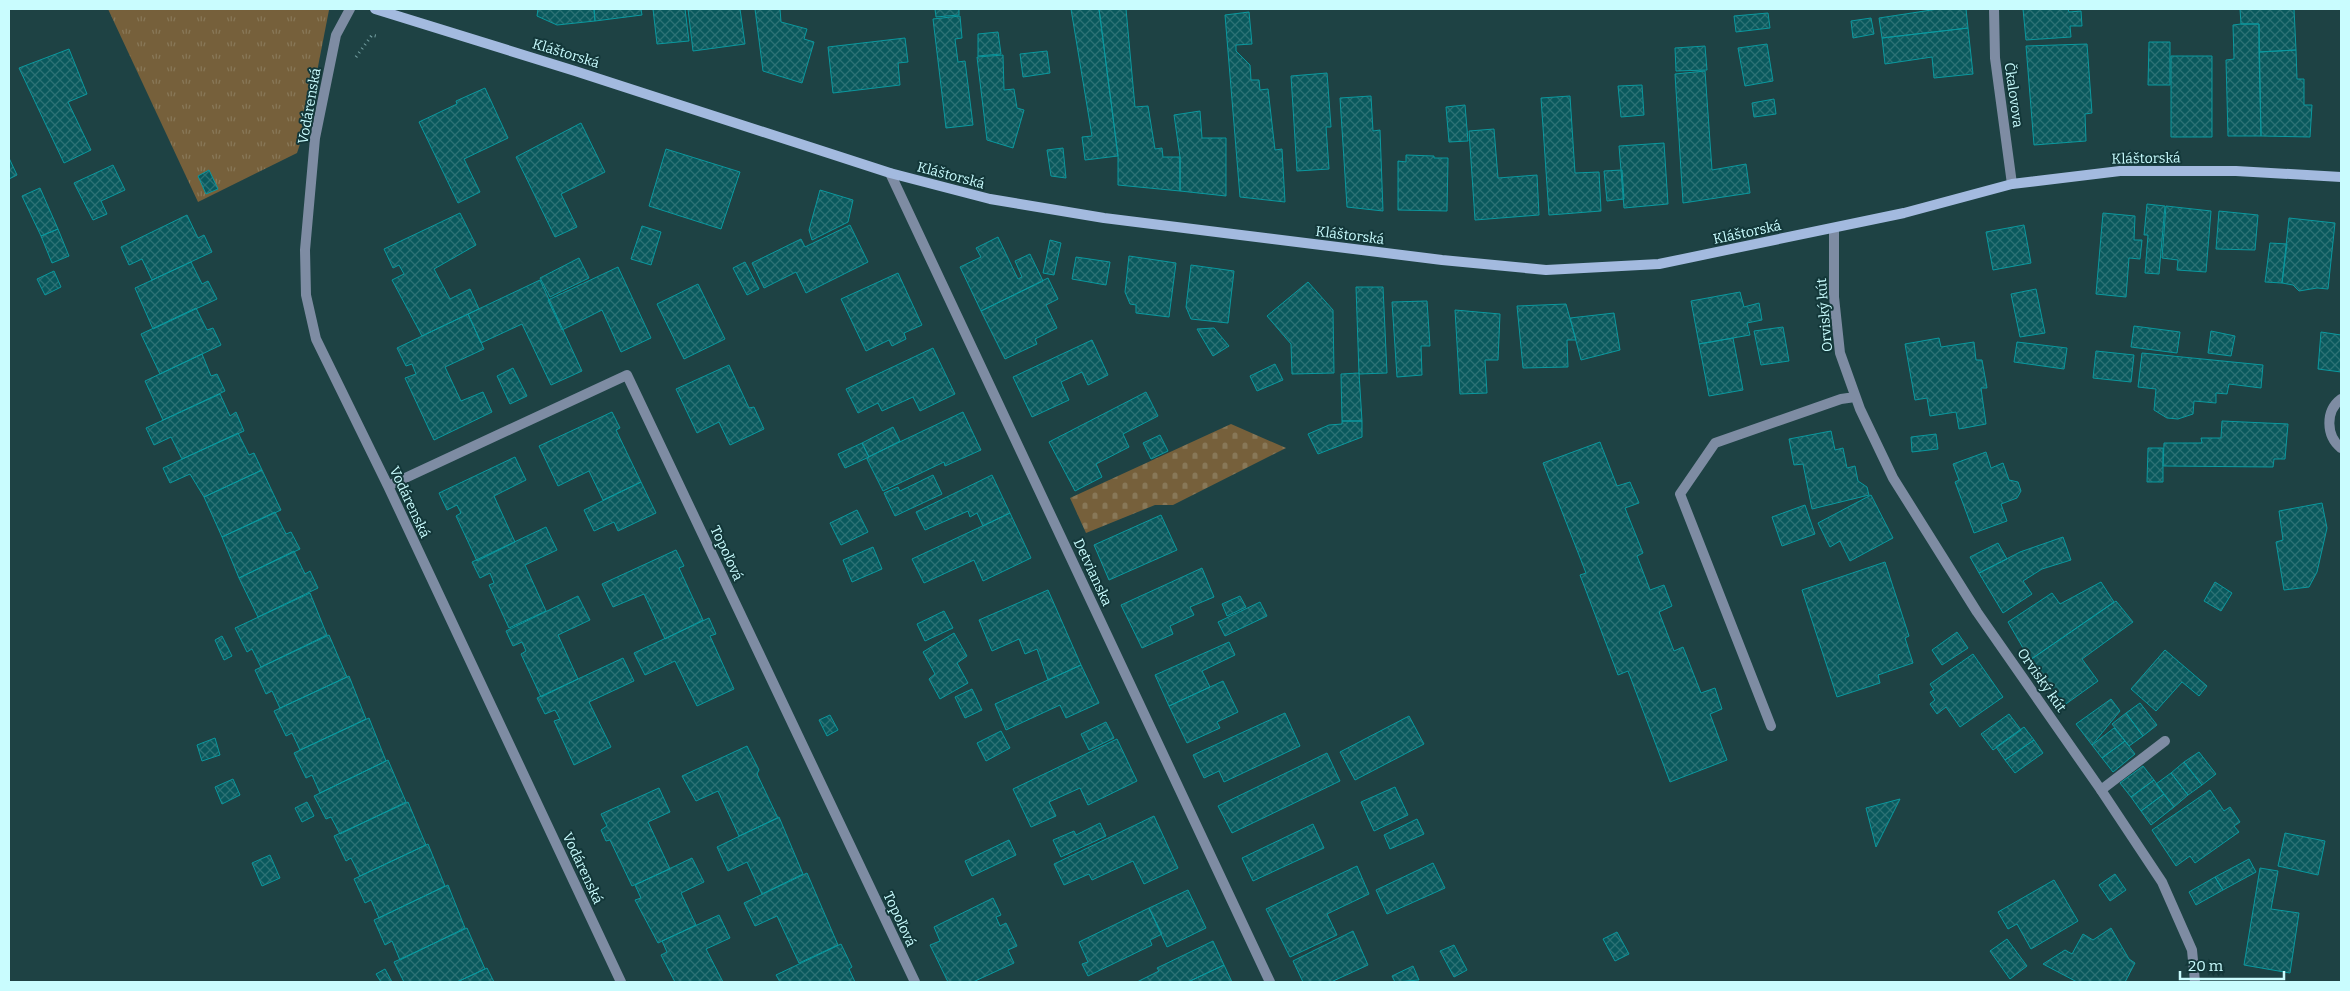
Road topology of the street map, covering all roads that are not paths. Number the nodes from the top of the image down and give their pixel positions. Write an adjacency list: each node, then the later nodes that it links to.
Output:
1 (350, 9): 11 (street, Vodárenská)
2 (375, 9): 4 (street, Kláštorská)
3 (1994, 9): 6 (street, Čkalovova)
4 (890, 173): 7 (street, Kláštorská); 17 (street, Detvianska)
5 (2341, 177): 6 (street, Kláštorská)
6 (2012, 184): 7 (street, Kláštorská)
7 (1834, 228): 8 (street, Orviský kút)
8 (1855, 397): 12 (street); 14 (street, Orviský kút)
9 (2341, 399): 10 (street)
10 (2341, 448)
11 (388, 486): 15 (street, Vodárenská); 16 (street, Topoľová)
12 (1771, 726)
13 (2165, 741): 14 (street)
14 (2101, 790): 18 (street, Orviský kút)
15 (621, 982)
16 (915, 982)
17 (1270, 982)
18 (2195, 982)

